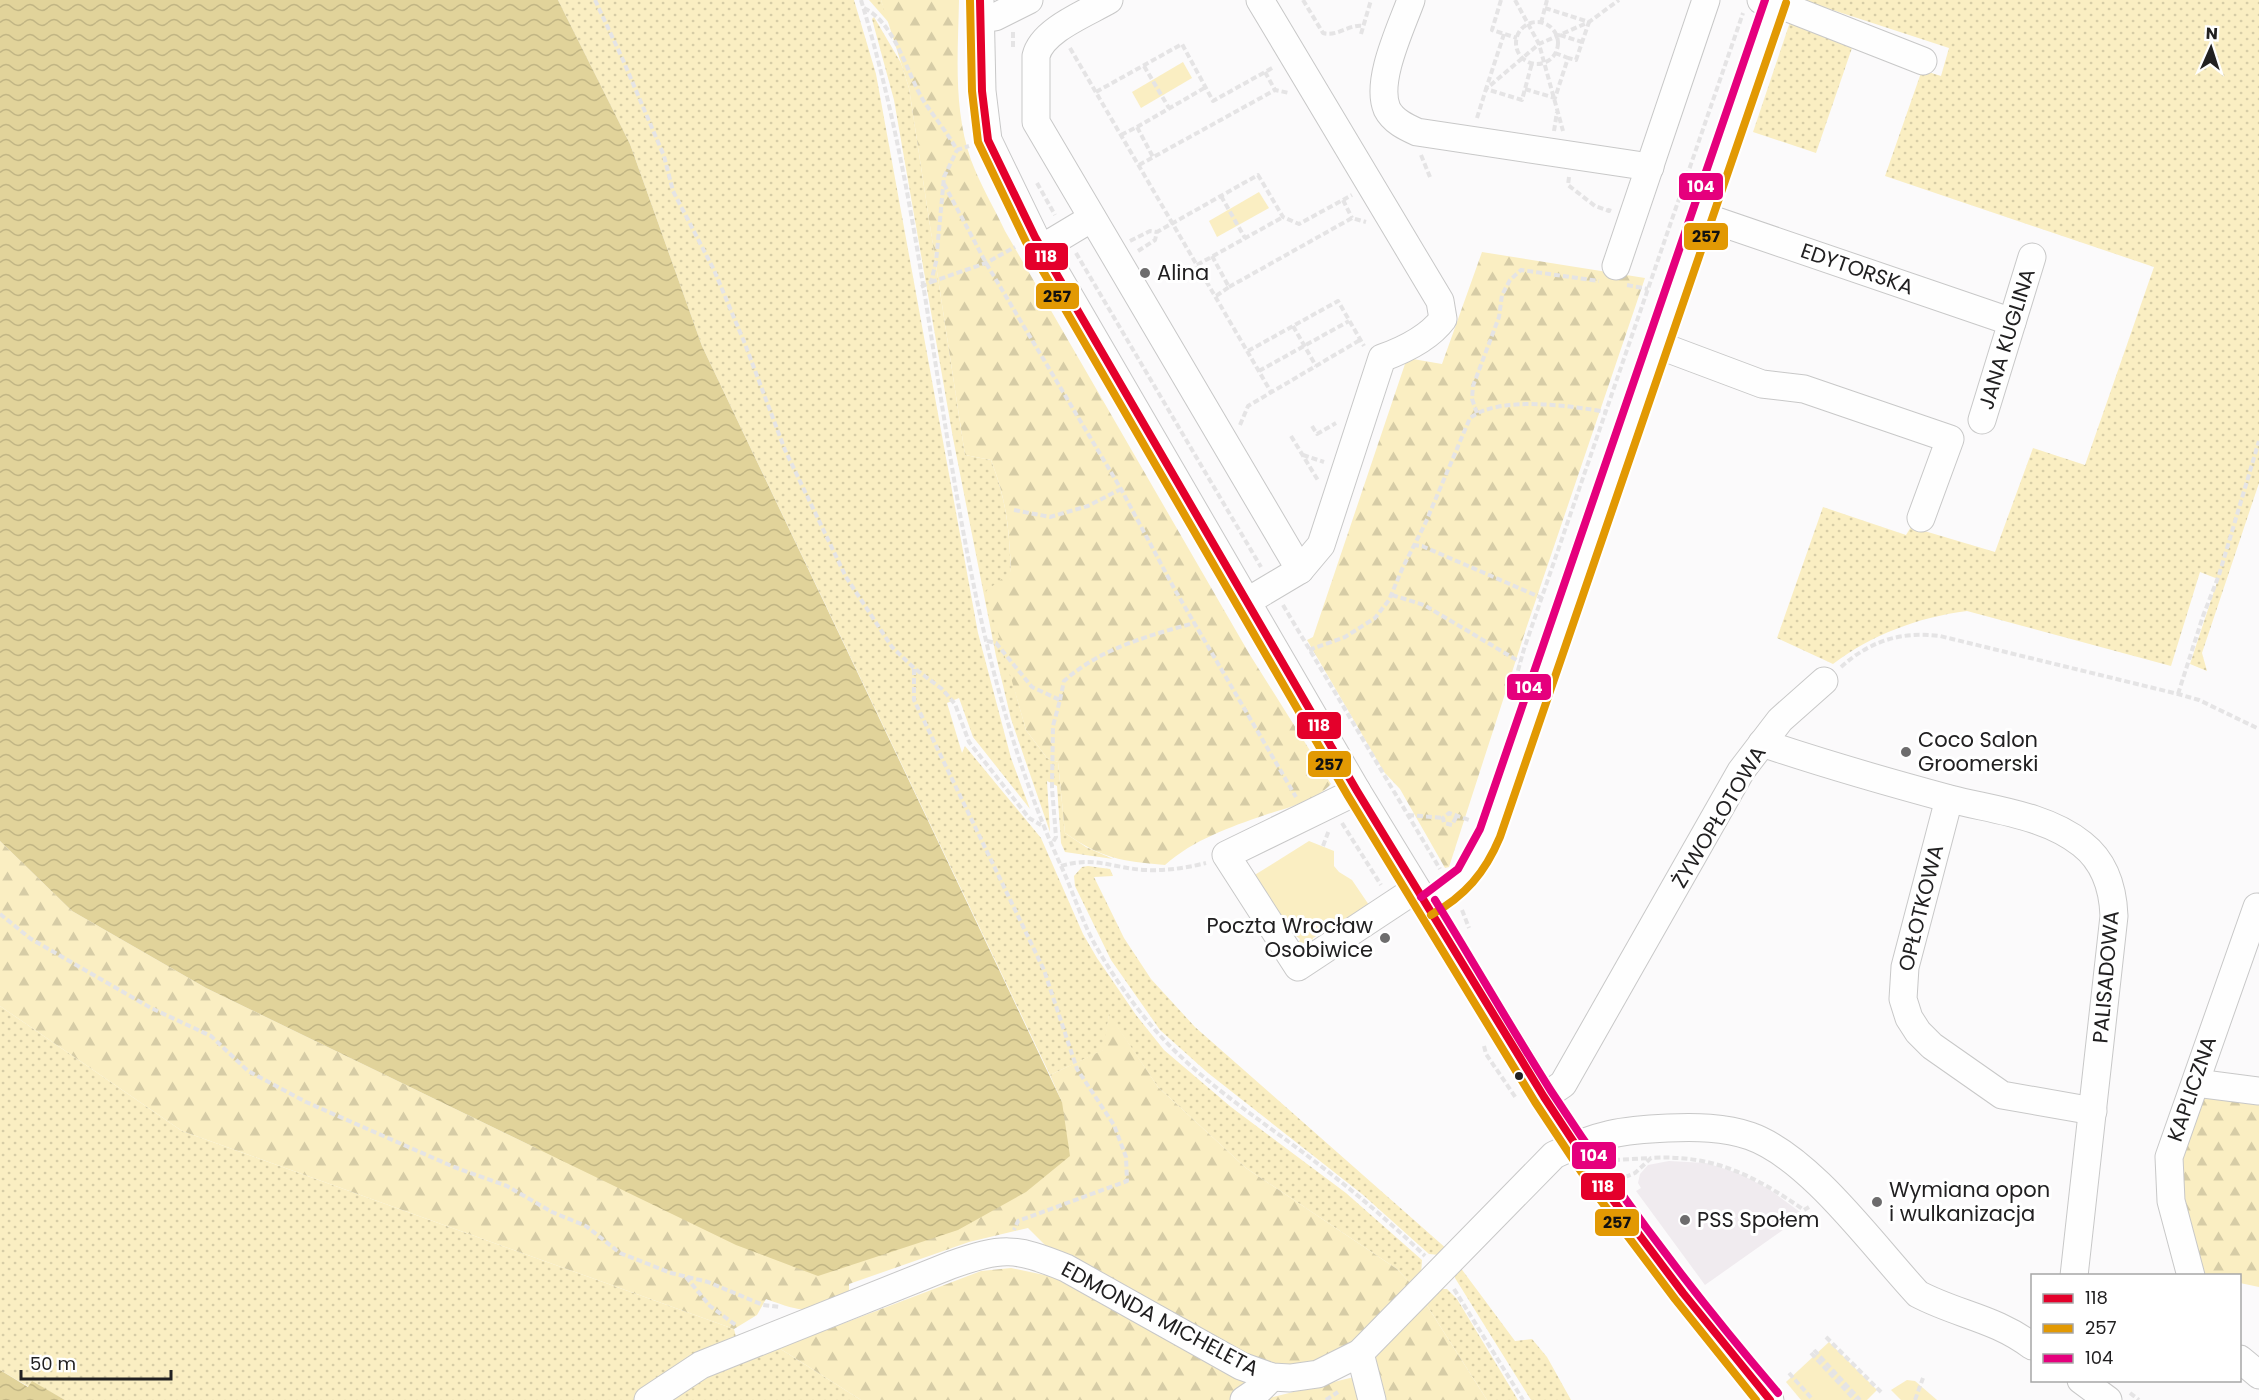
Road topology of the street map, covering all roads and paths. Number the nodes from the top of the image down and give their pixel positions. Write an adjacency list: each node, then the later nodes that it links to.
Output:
1 (595, 0): 117 (path)
2 (861, 0): 15 (path)
3 (1029, 0): 17 (street)
4 (1109, 0): 23 (street)
5 (1260, 0): 108 (street)
6 (1302, 0): 21 (path)
7 (1371, 0): 21 (path)
8 (1411, 0): 53 (street)
9 (1501, 0): 25 (path)
10 (1515, 0): 20 (path)
11 (1547, 0): 16 (path)
12 (1619, 0): 18 (path)
13 (1706, 0): 53 (street)
14 (1764, 3): 35 (street); 60 (street); 80 (path)
15 (863, 7): 49 (path); 78 (path)
16 (1545, 8): 18 (path); 19 (path)
17 (980, 10): 48 (street)
18 (1588, 21): 26 (path); 28 (path)
19 (1541, 23): 20 (path); 26 (path)
20 (1528, 24): 27 (path); 29 (path)
21 (1363, 26): 24 (path)
22 (1012, 27): 33 (path)
23 (1059, 29): 41 (path); 62 (street)
24 (1361, 34)
25 (1504, 34): 27 (path); 39 (path)
26 (1558, 35): 28 (path); 29 (path); 30 (path)
27 (1517, 38): 31 (path)
28 (1582, 42): 32 (path)
29 (1539, 44): 31 (path); 34 (path)
30 (1555, 53): 32 (path); 34 (path)
31 (1523, 58): 36 (path); 39 (path)
32 (1568, 58): 42 (path)
33 (1013, 59)
34 (1544, 62): 36 (path); 42 (path)
35 (1923, 62)
36 (1532, 63): 40 (path)
37 (1144, 66): 38 (path); 41 (path); 43 (path)
38 (1206, 87): 43 (path); 50 (path)
39 (1486, 89): 40 (path); 45 (path)
40 (1525, 89): 42 (path)
41 (1096, 92): 46 (path)
42 (1555, 98): 47 (path)
43 (1169, 108): 44 (path)
44 (1137, 127): 46 (path); 50 (path)
45 (1474, 129)
46 (1121, 135): 51 (path)
47 (1564, 135)
48 (988, 140): 49 (path); 69 (street)
49 (957, 150): 55 (path)
50 (1153, 157): 51 (path)
51 (1139, 165): 64 (path)
52 (1570, 166): 59 (path)
53 (1650, 167): 76 (street)
54 (1035, 181): 67 (path)
55 (944, 183): 74 (path); 77 (path)
56 (1354, 188): 58 (path)
57 (1221, 196): 61 (path); 64 (path); 68 (path)
58 (1343, 200): 61 (path); 63 (path)
59 (1609, 211)
60 (1702, 216): 83 (street, EDYTORSKA); 86 (street)
61 (1283, 217): 68 (path)
62 (1092, 218): 67 (street); 108 (street)
63 (1352, 218): 65 (path); 79 (path)
64 (1173, 223): 66 (path); 75 (path)
65 (1372, 224)
66 (1157, 232): 70 (path); 71 (path)
67 (1065, 234): 69 (street); 109 (path)
68 (1245, 238): 72 (path)
69 (1039, 243): 74 (path); 112 (street)
70 (1121, 246)
71 (1137, 252)
72 (1212, 256): 75 (path); 79 (path)
73 (2032, 257): 83 (street, JANA KUGLINA)
74 (986, 263): 77 (path); 104 (path)
75 (1197, 265): 81 (path)
76 (1612, 277): 80 (path); 93 (path)
77 (931, 282): 78 (path)
78 (921, 287): 114 (path)
79 (1229, 287): 81 (path)
80 (1648, 289): 94 (path)
81 (1216, 296): 88 (path)
82 (1349, 321): 84 (path); 85 (path); 87 (path)
83 (2012, 322): 96 (street, JANA KUGLINA)
84 (1293, 326): 87 (path); 88 (path)
85 (1360, 340): 89 (path); 90 (path)
86 (1658, 345): 106 (street); 139 (street)
87 (1304, 346): 90 (path); 91 (path)
88 (1248, 351): 91 (path)
89 (1369, 355)
90 (1316, 366): 92 (path)
91 (1259, 371): 92 (path)
92 (1271, 392): 98 (path)
93 (1477, 412): 94 (path); 107 (path)
94 (1607, 412): 111 (path)
95 (1346, 417): 97 (path)
96 (1982, 420)
97 (1312, 426)
98 (1238, 431)
99 (1291, 436): 101 (path)
100 (2259, 441): 119 (path)
101 (1302, 455): 102 (path); 103 (path)
102 (1325, 462)
103 (1322, 488)
104 (1121, 489): 105 (path); 113 (path)
105 (1014, 510)
106 (1921, 519)
107 (1413, 545): 110 (path); 111 (path)
108 (1300, 570): 109 (street)
109 (1273, 587): 112 (street); 115 (path)
110 (1392, 595): 115 (path); 116 (path)
111 (1542, 598): 116 (path)
112 (1248, 601): 124 (street)
113 (1194, 623): 121 (path); 128 (path)
114 (987, 641): 121 (path); 133 (path)
115 (1309, 650): 129 (path)
116 (1520, 662): 120 (path)
117 (914, 668): 133 (path); 154 (path)
118 (1824, 681): 119 (path); 123 (street, ŻYWOPŁOTOWA)
119 (2178, 694): 122 (path)
120 (1511, 697)
121 (1060, 700): 135 (path)
122 (2259, 729)
123 (1762, 743): 125 (street, PALISADOWA); 147 (street, ŻYWOPŁOTOWA)
124 (1357, 791): 126 (street); 139 (street)
125 (1949, 799): 148 (street, PALISADOWA); 148 (street, OPŁOTKOWA)
126 (1330, 804): 128 (street); 139 (path)
127 (1473, 808): 132 (path)
128 (1306, 815): 136 (street)
129 (1408, 815): 131 (path); 138 (path)
130 (1456, 817): 131 (path); 131 (path); 132 (path)
131 (1443, 818)
132 (1469, 820): 134 (path)
133 (1042, 826): 135 (path)
134 (1466, 829)
135 (1051, 846): 137 (path)
136 (1226, 855): 137 (path); 139 (street)
137 (1061, 866): 155 (path)
138 (1442, 873)
139 (1412, 899): 147 (street)
140 (1459, 904): 143 (path)
141 (2257, 907): 145 (street, KAPLICZNA)
142 (0, 914): 158 (path)
143 (1470, 930)
144 (1484, 1044): 147 (path)
145 (2196, 1083): 146 (street); 157 (street, KAPLICZNA)
146 (2259, 1091)
147 (1533, 1101): 149 (street)
148 (2093, 1112): 156 (street, PALISADOWA)
149 (1577, 1144): 153 (street, EDMONDA MICHELETA); 155 (street, EDMONDA MICHELETA); 175 (street)
150 (1651, 1158): 151 (path); 152 (path); 153 (path)
151 (1614, 1160)
152 (1625, 1177)
153 (1827, 1194): 161 (street, EDMONDA MICHELETA)
154 (1006, 1250): 162 (street, EDMONDA MICHELETA); 167 (street, EDMONDA MICHELETA)
155 (1440, 1271): 163 (street, EDMONDA MICHELETA); 174 (path)
156 (2074, 1274)
157 (2191, 1274)
158 (686, 1277): 159 (path); 162 (path)
159 (747, 1299)
160 (1826, 1337): 170 (path)
161 (2031, 1345)
162 (751, 1346): 171 (street, EDMONDA MICHELETA)
163 (1360, 1353): 167 (street, EDMONDA MICHELETA); 173 (street)
164 (2241, 1360): 166 (street)
165 (1789, 1373): 176 (path)
166 (2259, 1375)
167 (1272, 1377): 172 (street)
168 (1923, 1378): 179 (path)
169 (2084, 1382): 180 (street)
170 (1881, 1392)
171 (648, 1400)
172 (1244, 1400)
173 (1372, 1400)
174 (1523, 1400)
175 (1770, 1400)
176 (1813, 1400)
177 (1855, 1400): 178 (path)
178 (1860, 1400)
179 (1915, 1400)
180 (2108, 1400)

